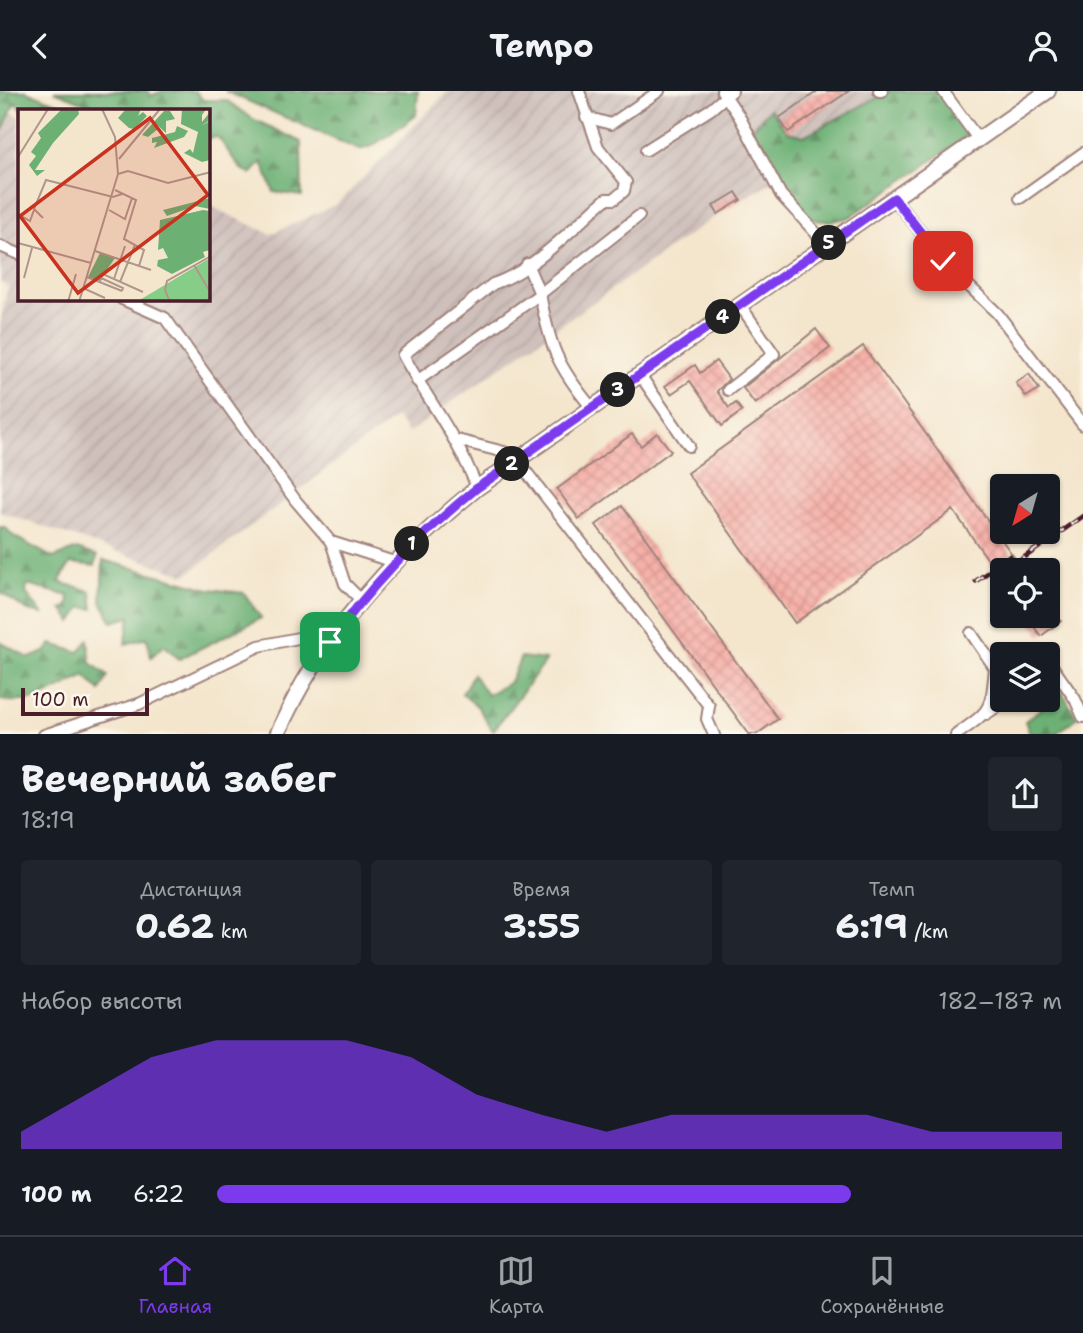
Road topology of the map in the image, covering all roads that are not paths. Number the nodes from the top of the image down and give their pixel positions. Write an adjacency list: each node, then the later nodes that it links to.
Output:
1 (579, 91): 6 (street)
2 (659, 91): 6 (street)
3 (943, 91): 7 (street)
4 (1043, 92): 7 (main road)
5 (726, 93): 8 (street); 13 (street)
6 (586, 117): 16 (street)
7 (978, 139): 10 (main road)
8 (646, 151)
9 (1083, 153): 11 (street)
10 (894, 198): 13 (main road); 24 (street)
11 (1020, 198)
12 (639, 216): 17 (street)
13 (827, 245): 19 (main road)
14 (0, 246): 15 (street)
15 (18, 254)
16 (527, 264): 17 (street); 21 (street)
17 (540, 293): 21 (street); 23 (street)
18 (127, 301): 31 (street)
19 (740, 305): 20 (main road); 22 (street)
20 (640, 375): 23 (main road); 26 (street)
21 (417, 381): 25 (street)
22 (727, 390)
23 (592, 408): 28 (main road)
24 (1083, 425)
25 (457, 440): 27 (street); 29 (street)
26 (689, 446)
27 (486, 448): 28 (street); 29 (street)
28 (517, 460): 30 (main road); 42 (street)
29 (468, 463): 30 (street)
30 (477, 488): 32 (main road)
31 (331, 542): 32 (street); 33 (street)
32 (394, 562): 33 (main road)
33 (361, 600): 35 (main road)
34 (971, 633): 38 (street)
35 (330, 642): 40 (street); 41 (main road)
36 (1060, 677): 39 (street)
37 (990, 711): 38 (street)
38 (986, 714): 43 (street)
39 (1083, 717)
40 (44, 734)
41 (277, 734)
42 (715, 734)
43 (956, 734)

